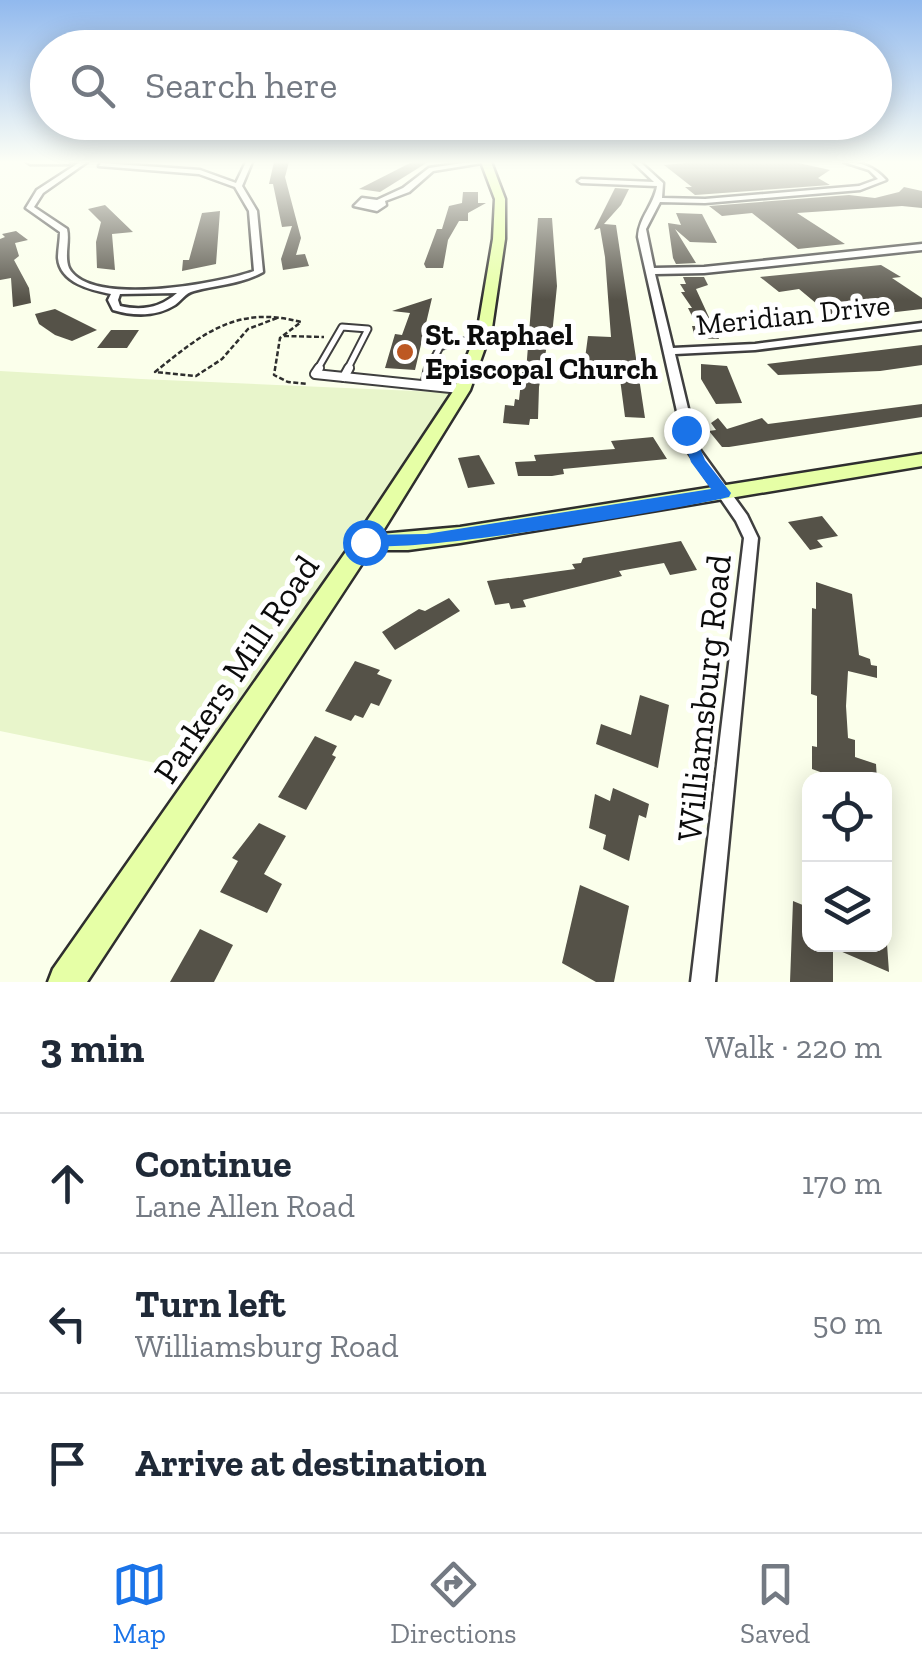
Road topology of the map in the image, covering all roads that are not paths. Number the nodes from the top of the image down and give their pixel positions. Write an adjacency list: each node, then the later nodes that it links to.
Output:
1 (30, 208): 8 (street)
2 (252, 208): 7 (street)
3 (499, 208): 10 (main road, Parkers Mill Road)
4 (651, 208): 6 (street, Williamsburg Road)
5 (922, 248): 6 (street)
6 (650, 271): 11 (street, Williamsburg Road)
7 (187, 287): 8 (street); 8 (street)
8 (116, 294)
9 (922, 326): 11 (street, Meridian Drive)
10 (481, 341): 13 (lane); 14 (main road, Parkers Mill Road)
11 (668, 351): 16 (street, Williamsburg Road)
12 (344, 377): 12 (lane); 13 (lane)
13 (425, 384): 14 (lane)
14 (462, 390): 17 (main road, Parkers Mill Road)
15 (922, 460): 16 (main road)
16 (723, 493): 17 (main road); 19 (street, Williamsburg Road)
17 (365, 542): 18 (main road, Parkers Mill Road)
18 (66, 982)
19 (702, 982)

